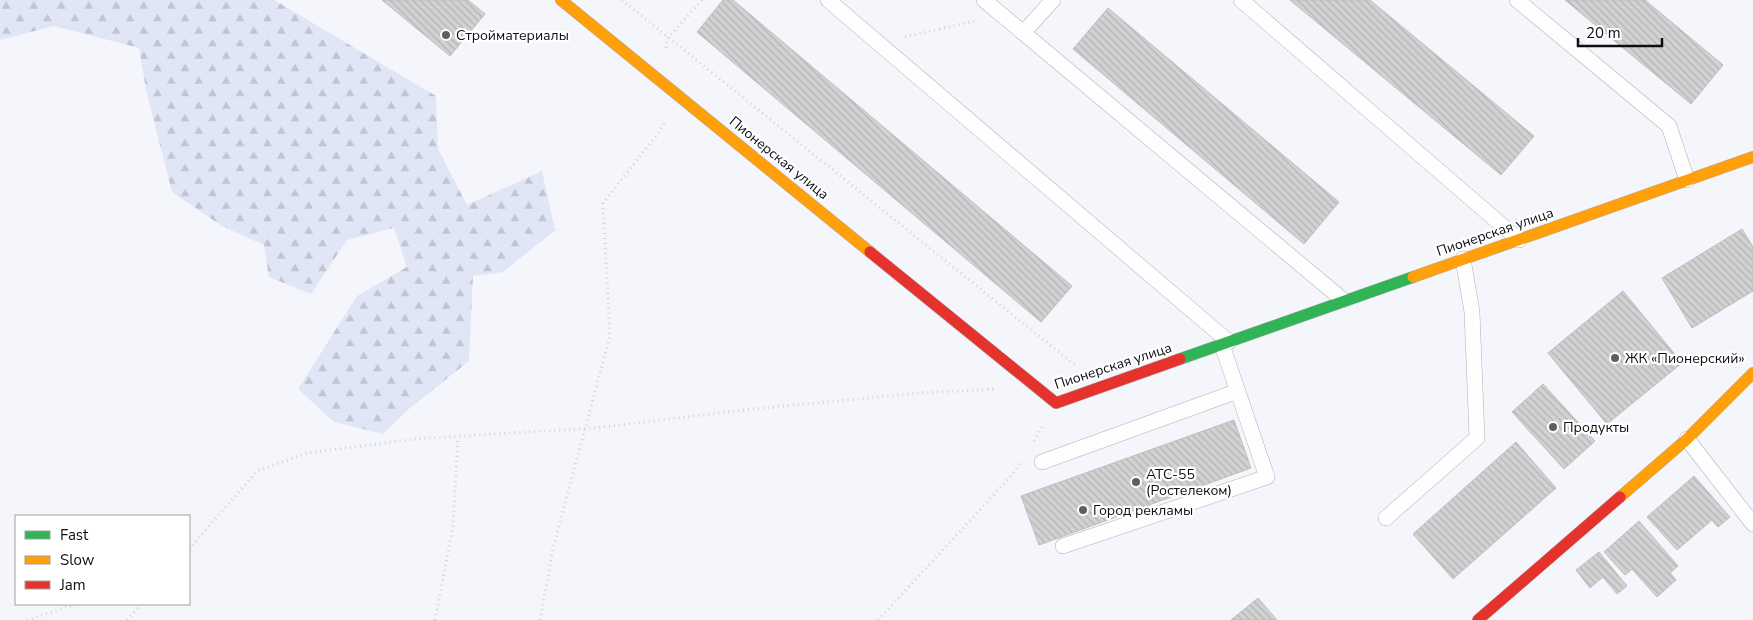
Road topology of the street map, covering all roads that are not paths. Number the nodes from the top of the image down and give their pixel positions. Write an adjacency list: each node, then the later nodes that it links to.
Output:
1 (561, 0): 13 (street, Пионерская улица)
2 (828, 0): 13 (lane)
3 (984, 0): 7 (lane)
4 (1052, 0): 7 (lane)
5 (1241, 0): 10 (lane)
6 (1517, 0): 9 (lane)
7 (1023, 33): 12 (lane)
8 (1753, 157): 9 (street, Пионерская улица)
9 (1687, 180): 10 (street, Пионерская улица)
10 (1519, 240): 11 (street, Пионерская улица)
11 (1463, 259): 12 (street, Пионерская улица); 18 (lane)
12 (1344, 300): 13 (street, Пионерская улица)
13 (1226, 343): 15 (lane)
14 (1753, 373): 16 (street)
15 (1238, 390): 17 (lane); 20 (lane)
16 (1687, 439): 19 (lane); 21 (street)
17 (1042, 462)
18 (1386, 518)
19 (1753, 524)
20 (1063, 546)
21 (1478, 620)

